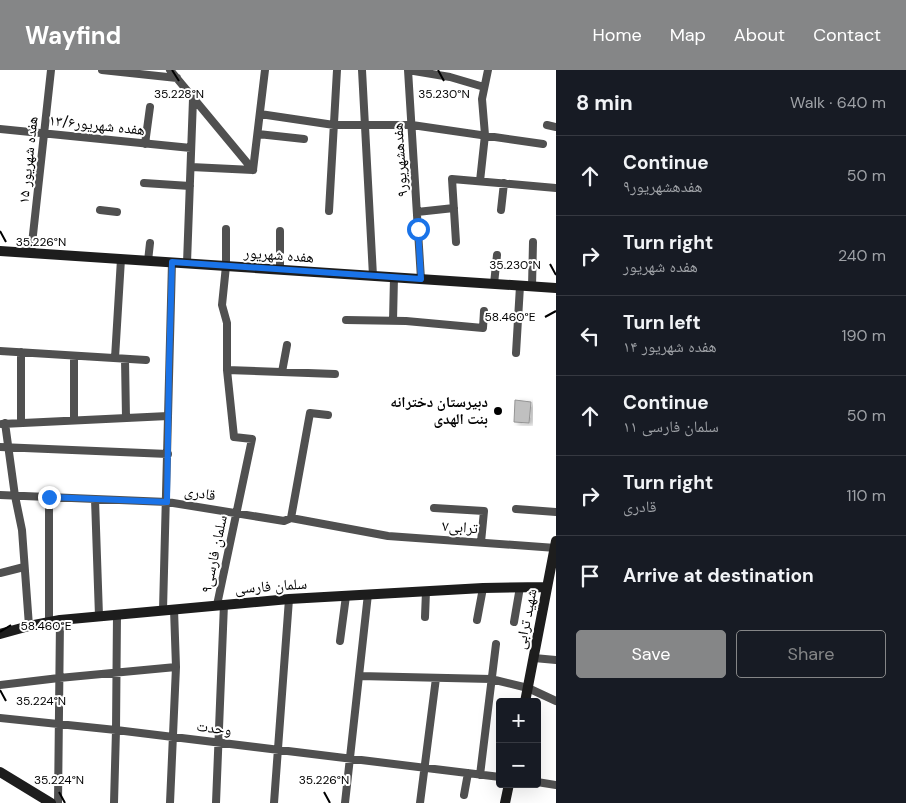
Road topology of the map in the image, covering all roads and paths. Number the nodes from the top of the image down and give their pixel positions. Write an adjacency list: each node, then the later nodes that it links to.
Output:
1 (51, 70): 22 (street, هفده شهریور ۱۵)
2 (102, 70): 10 (street)
3 (170, 70): 10 (street)
4 (265, 70): 15 (street)
5 (337, 70): 16 (street)
6 (362, 70): 17 (street)
7 (408, 70): 11 (street); 18 (street, هفدهشهریور۹)
8 (460, 70): 11 (street)
9 (488, 70): 12 (street)
10 (177, 78): 13 (street)
11 (459, 80): 12 (street)
12 (484, 87): 24 (street)
13 (193, 99): 28 (street); 30 (street)
14 (150, 107): 26 (street)
15 (260, 114): 16 (street); 23 (street)
16 (334, 125): 17 (street); 40 (street)
17 (365, 125): 18 (street); 56 (street)
18 (412, 125): 24 (street); 41 (street, هفدهشهریور۹)
19 (547, 125): 20 (street)
20 (556, 127)
21 (0, 129): 22 (street, هفده شهریور۱۳/۶)
22 (44, 134): 26 (street, هفده شهریور۱۳/۶); 48 (street, هفده شهریور ۱۵)
23 (258, 134): 25 (street); 30 (street)
24 (485, 136): 27 (street); 31 (street)
25 (304, 139)
26 (145, 144): 28 (street, هفده شهریور۱۳/۶)
27 (543, 144)
28 (191, 148): 29 (street)
29 (191, 167): 30 (street); 34 (street)
30 (254, 170)
31 (480, 181): 33 (street); 36 (street)
32 (144, 183): 34 (street)
33 (504, 183): 35 (street); 38 (street)
34 (190, 186): 53 (street)
35 (556, 188)
36 (454, 208): 41 (street); 44 (street)
37 (100, 210): 39 (street)
38 (501, 210)
39 (117, 212)
40 (329, 212)
41 (417, 212): 58 (street, هفدهشهریور۹)
42 (226, 229): 54 (street)
43 (280, 231): 55 (street)
44 (456, 242)
45 (533, 242): 61 (street)
46 (150, 243): 51 (street)
47 (0, 251): 48 (street, هفده شهریور)
48 (31, 253): 50 (street, هفده شهریور)
49 (497, 255): 59 (street)
50 (121, 259): 51 (street, هفده شهریور); 71 (street)
51 (148, 261): 52 (street, هفده شهریور)
52 (172, 262): 53 (street, هفده شهریور); 78 (street)
53 (187, 263): 54 (street, هفده شهریور)
54 (226, 266): 55 (street, هفده شهریور); 74 (street)
55 (280, 270): 56 (street, هفده شهریور)
56 (373, 276): 57 (street, هفده شهریور)
57 (394, 277): 58 (street, هفده شهریور); 65 (street)
58 (421, 279): 59 (street, هفده شهریور)
59 (494, 284): 60 (street, هفده شهریور)
60 (520, 286): 61 (street, هفده شهریور); 69 (street)
61 (532, 287): 62 (street, هفده شهریور)
62 (556, 288)
63 (484, 311): 65 (street)
64 (346, 320): 65 (street)
65 (394, 321)
66 (287, 344): 75 (street)
67 (0, 351): 68 (street)
68 (21, 352): 70 (street); 82 (street)
69 (516, 353)
70 (74, 356): 71 (street); 80 (street)
71 (115, 358): 72 (street)
72 (125, 359): 73 (street); 79 (street)
73 (146, 360)
74 (227, 370): 75 (street); 93 (street, سلمان فارسی۹)
75 (282, 372): 76 (street)
76 (335, 374)
77 (328, 414): 94 (street)
78 (168, 416): 79 (street); 84 (street)
79 (126, 418): 80 (street)
80 (74, 420): 82 (street)
81 (2, 423): 82 (street); 83 (street)
82 (22, 423)
83 (4, 448): 84 (street); 86 (street)
84 (168, 454): 89 (street)
85 (0, 495): 86 (street, قادری)
86 (15, 496): 87 (street, قادری); 98 (street)
87 (49, 497): 88 (street, قادری); 114 (street)
88 (95, 499): 89 (street, قادری); 110 (street)
89 (167, 502): 93 (street, قادری); 108 (street)
90 (434, 508): 96 (street)
91 (516, 509): 92 (street)
92 (556, 512)
93 (236, 513): 94 (street, قادری); 107 (street, سلمان فارسی۹)
94 (291, 518): 95 (street, قادری)
95 (363, 531): 96 (street, ترابی۷)
96 (481, 542): 97 (street, ترابی۷)
97 (556, 546): 100 (street, شهید ترابی)
98 (24, 567): 99 (street); 116 (street)
99 (0, 573)
100 (551, 578): 101 (street, سلمان فارسی); 120 (street, شهید ترابی)
101 (520, 587): 102 (street, سلمان فارسی); 115 (street)
102 (483, 588): 103 (street, سلمان فارسی); 113 (street)
103 (426, 591): 104 (street, سلمان فارسی); 111 (street)
104 (368, 594): 105 (street, سلمان فارسی); 124 (street)
105 (346, 596): 106 (street, سلمان فارسی); 118 (street)
106 (289, 599): 107 (street, سلمان فارسی); 137 (street)
107 (220, 605): 108 (street, سلمان فارسی); 136 (street, سلمان فارسی۹)
108 (169, 609): 109 (street, سلمان فارسی); 122 (street)
109 (117, 614): 110 (street, سلمان فارسی); 123 (street)
110 (99, 616): 112 (street, سلمان فارسی)
111 (425, 617)
112 (60, 620): 114 (street, سلمان فارسی); 125 (street)
113 (478, 620)
114 (48, 622): 116 (street, سلمان فارسی)
115 (514, 622)
116 (28, 626): 117 (street, سلمان فارسی)
117 (0, 634)
118 (340, 641)
119 (496, 644): 127 (street)
120 (534, 658): 121 (street); 129 (street, شهید ترابی)
121 (556, 660)
122 (176, 667): 123 (street); 135 (street)
123 (116, 672): 125 (street); 134 (street)
124 (359, 676): 126 (street); 138 (street)
125 (59, 678): 128 (street); 133 (street)
126 (436, 678): 127 (street); 139 (street)
127 (491, 679): 129 (street); 142 (street)
128 (0, 685)
129 (528, 688): 130 (street, شهید ترابی); 131 (street)
130 (526, 698)
131 (556, 701)
132 (0, 718): 133 (street, وحدت)
133 (59, 724): 134 (street, وحدت); 149 (street)
134 (116, 730): 135 (street, وحدت); 150 (street)
135 (172, 737): 136 (street, وحدت); 151 (street)
136 (219, 743): 137 (street, وحدت); 152 (street, سلمان فارسی۹)
137 (278, 750): 138 (street, وحدت); 153 (street)
138 (350, 759): 139 (street, وحدت); 154 (street)
139 (425, 768): 141 (street, وحدت); 155 (street)
140 (0, 772): 148 (street)
141 (468, 774): 142 (street, وحدت); 147 (street)
142 (480, 775): 143 (street, وحدت)
143 (496, 777)
144 (541, 783): 145 (street)
145 (556, 785)
146 (508, 788): 156 (street)
147 (464, 795)
148 (51, 803)
149 (58, 803)
150 (114, 803)
151 (170, 803)
152 (216, 803)
153 (274, 803)
154 (346, 803)
155 (420, 803)
156 (506, 803)

